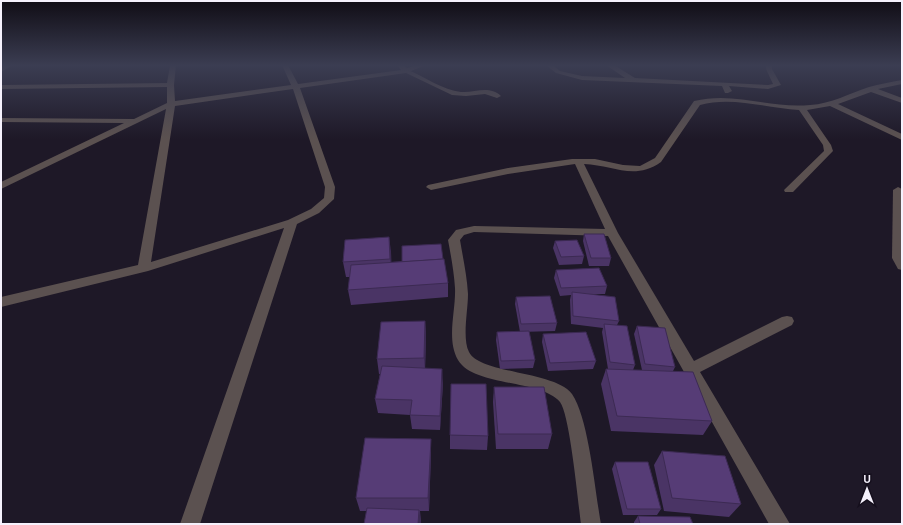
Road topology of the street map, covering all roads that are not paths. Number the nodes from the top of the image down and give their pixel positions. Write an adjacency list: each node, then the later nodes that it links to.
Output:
1 (170, 90): 11 (street)
2 (278, 90): 11 (street)
3 (297, 90): 22 (street)
4 (447, 90): 8 (street)
5 (727, 90): 9 (street)
6 (869, 90): 12 (street)
7 (871, 90): 10 (street)
8 (497, 96)
9 (729, 100): 13 (street); 17 (street)
10 (902, 102)
11 (171, 104): 15 (street); 25 (street)
12 (832, 104): 13 (street); 16 (street)
13 (802, 108): 20 (street)
14 (1, 120): 15 (street)
15 (135, 121): 18 (street)
16 (902, 137)
17 (578, 161): 19 (street); 23 (street)
18 (1, 186)
19 (431, 187)
20 (789, 190)
21 (898, 190): 24 (street)
22 (292, 222): 25 (street); 29 (street)
23 (612, 233): 28 (street); 30 (street)
24 (902, 266)
25 (144, 268): 26 (street)
26 (1, 302)
27 (788, 321): 28 (street)
28 (692, 369): 31 (street)
29 (190, 524)
30 (591, 524)
31 (780, 524)

